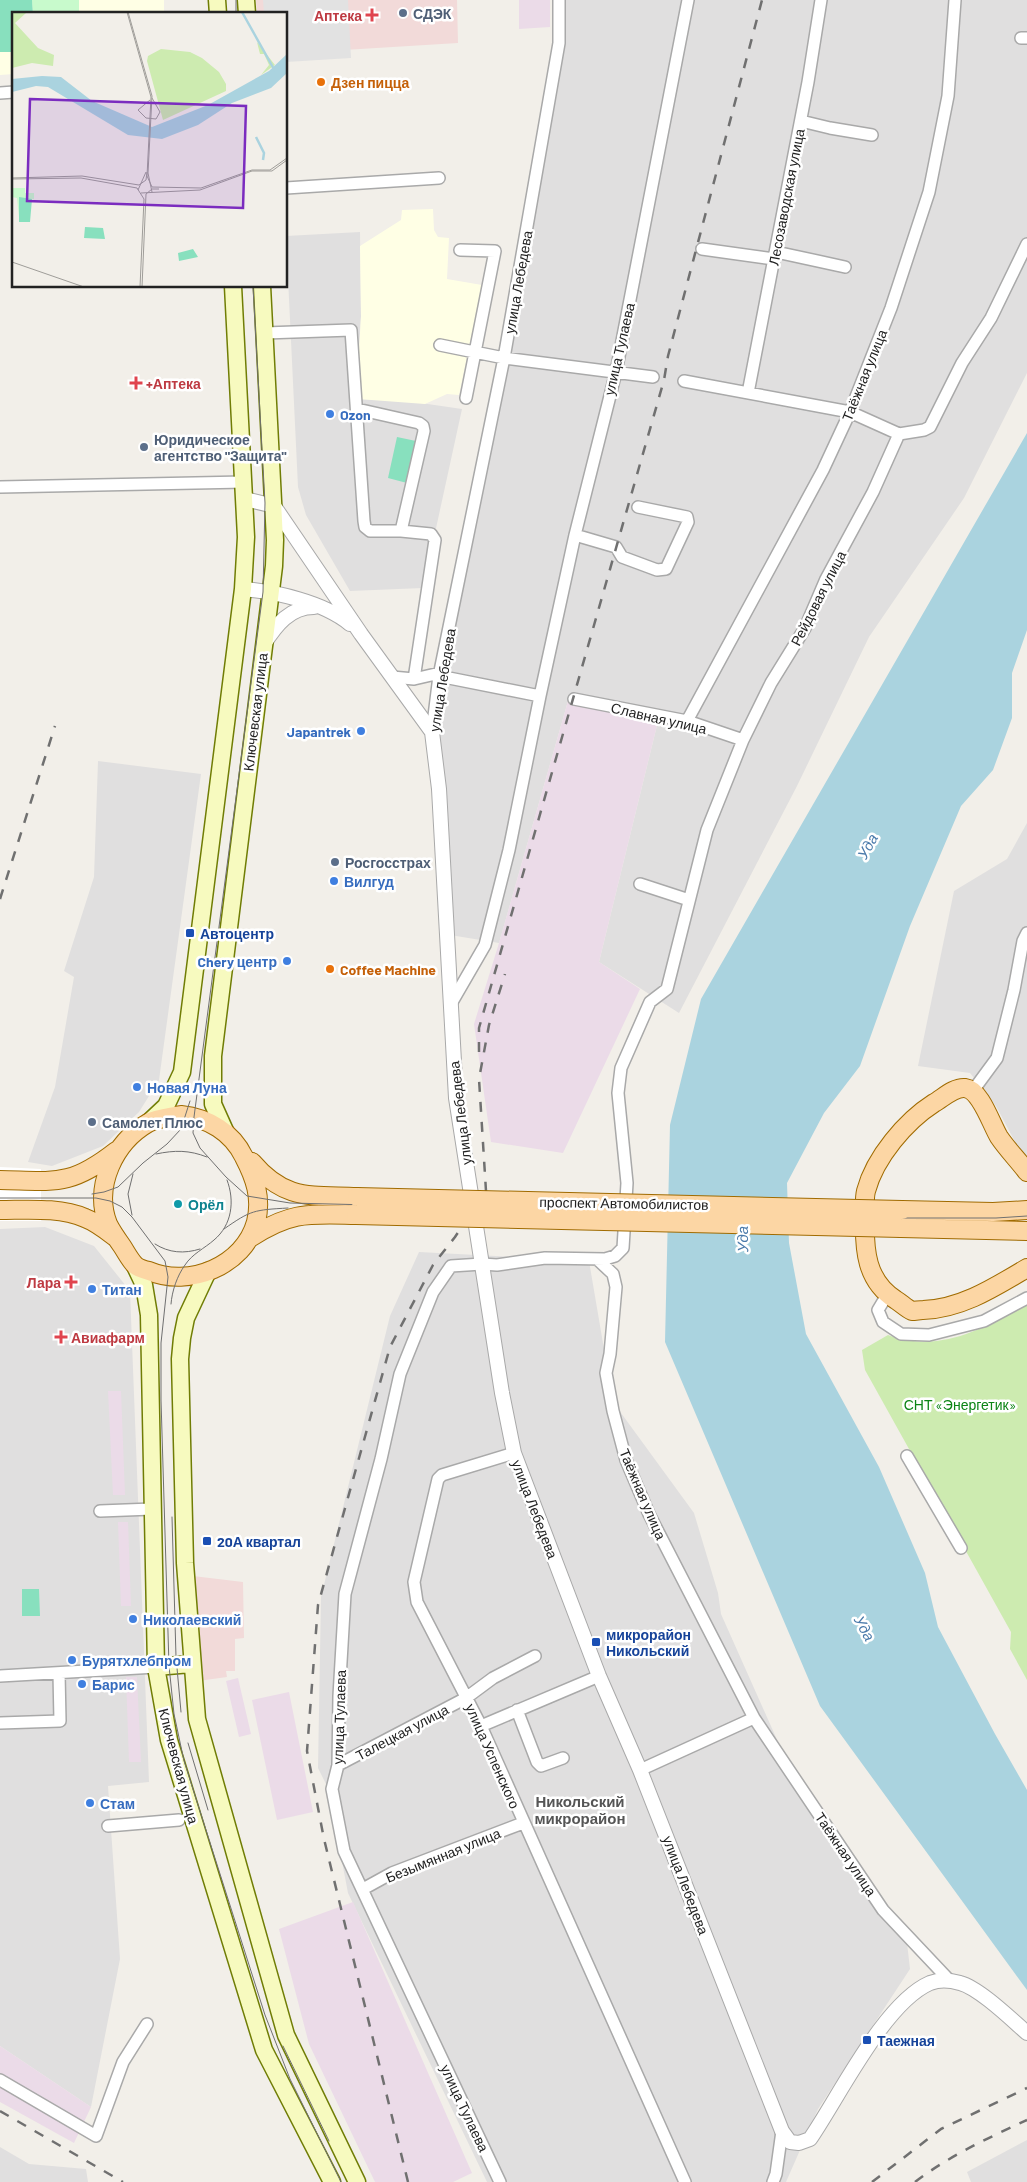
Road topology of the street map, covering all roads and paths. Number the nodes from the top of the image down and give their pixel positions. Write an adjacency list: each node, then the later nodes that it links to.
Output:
1 (559, 0): 19 (street, улица Лебедева)
2 (688, 0): 20 (street, улица Тулаева)
3 (821, 0): 5 (street, Лесозаводская улица)
4 (955, 0): 26 (street, Таёжная улица)
5 (801, 121): 6 (street); 12 (street, Лесозаводская улица)
6 (872, 135)
7 (439, 178): 8 (street)
8 (288, 188)
9 (1027, 244): 27 (street)
10 (702, 249): 12 (street)
11 (460, 250): 18 (street)
12 (775, 255): 13 (street); 23 (street, Лесозаводская улица)
13 (845, 267)
14 (233, 288): 29 (main road, Ключевская улица)
15 (262, 288): 16 (main road, Ключевская улица)
16 (264, 333): 25 (street); 30 (main road, Ключевская улица)
17 (440, 345): 18 (street)
18 (475, 352): 19 (street); 24 (street)
19 (504, 358): 20 (street); 39 (street, улица Лебедева)
20 (616, 372): 21 (street); 33 (street, улица Тулаева)
21 (653, 377)
22 (684, 381): 23 (street)
23 (748, 393): 26 (street)
24 (466, 398)
25 (357, 409): 32 (street); 32 (street)
26 (850, 412): 27 (street); 44 (street, Таёжная улица)
27 (899, 434): 46 (street, Рейдовая улица)
28 (0, 487): 29 (street)
29 (245, 490): 30 (street); 34 (main road, Ключевская улица)
30 (274, 506): 35 (main road, Ключевская улица); 37 (street)
31 (638, 507): 33 (street)
32 (401, 531): 41 (street)
33 (575, 536): 42 (street, улица Тулаева)
34 (243, 589): 35 (street); 52 (main road, Ключевская улица)
35 (270, 592): 36 (street); 38 (main road, Ключевская улица)
36 (316, 606): 37 (street); 38 (street)
37 (361, 634): 40 (street)
38 (262, 647): 53 (main road, Ключевская улица)
39 (439, 674): 41 (street); 42 (street); 45 (street, улица Лебедева)
40 (392, 677): 41 (street); 45 (street)
41 (414, 679)
42 (540, 696): 50 (street, улица Тулаева)
43 (574, 699): 44 (street, Славная улица)
44 (687, 721): 46 (street, Славная улица)
45 (432, 732): 50 (street, улица Лебедева)
46 (743, 740): 48 (street, Рейдовая улица)
47 (640, 884): 48 (street)
48 (689, 900): 63 (street, Рейдовая улица)
49 (1027, 933): 51 (street)
50 (452, 1002): 64 (street, улица Лебедева)
51 (972, 1092): 56 (main road); 68 (main road)
52 (149, 1122): 53 (main road); 55 (main road)
53 (226, 1133): 54 (main road)
54 (239, 1146): 59 (main road, проспект Автомобилистов, bridge); 62 (main road)
55 (117, 1151): 57 (main road); 61 (main road)
56 (1027, 1172)
57 (0, 1180)
58 (0, 1210): 61 (main road)
59 (1027, 1210)
60 (1026, 1232): 62 (main road, проспект Автомобилистов, bridge)
61 (116, 1237): 65 (main road)
62 (250, 1238): 67 (main road)
63 (597, 1259): 64 (street); 83 (street, Таёжная улица)
64 (482, 1264): 70 (street, улица Лебедева); 87 (street, улица Тулаева)
65 (135, 1266): 67 (main road); 72 (main road, Ключевская улица)
66 (1027, 1268): 68 (main road)
67 (208, 1271): 76 (main road)
68 (887, 1295): 69 (street)
69 (1027, 1298)
70 (514, 1453): 80 (street, улица Лебедева); 81 (street, улица Успенского)
71 (907, 1456): 74 (street)
72 (152, 1509): 73 (street); 77 (main road, Ключевская улица)
73 (100, 1511)
74 (961, 1548)
75 (535, 1656): 81 (street, Талецкая улица)
76 (192, 1664): 77 (main road); 99 (main road)
77 (156, 1667): 78 (street); 98 (main road, Ключевская улица)
78 (59, 1673): 79 (street); 84 (street)
79 (0, 1676)
80 (599, 1676): 82 (street); 88 (street, улица Лебедева)
81 (466, 1698): 85 (street, улица Успенского); 87 (street, Талецкая улица)
82 (517, 1710): 85 (street); 86 (street)
83 (754, 1718): 88 (street); 93 (street, Таёжная улица)
84 (0, 1723)
85 (481, 1726): 90 (street, улица Успенского)
86 (563, 1758)
87 (338, 1765): 92 (street, улица Тулаева)
88 (640, 1770): 97 (street, улица Лебедева)
89 (179, 1820): 91 (street)
90 (523, 1822): 92 (street, Безымянная улица); 101 (street, улица Успенского)
91 (108, 1826)
92 (363, 1889): 100 (street, улица Тулаева)
93 (950, 1981): 95 (street); 97 (street)
94 (147, 2024): 96 (street)
95 (1027, 2033)
96 (0, 2080)
97 (782, 2131): 102 (street, улица Лебедева)
98 (332, 2182)
99 (357, 2182)
100 (500, 2182)
101 (685, 2182)
102 (773, 2182)

